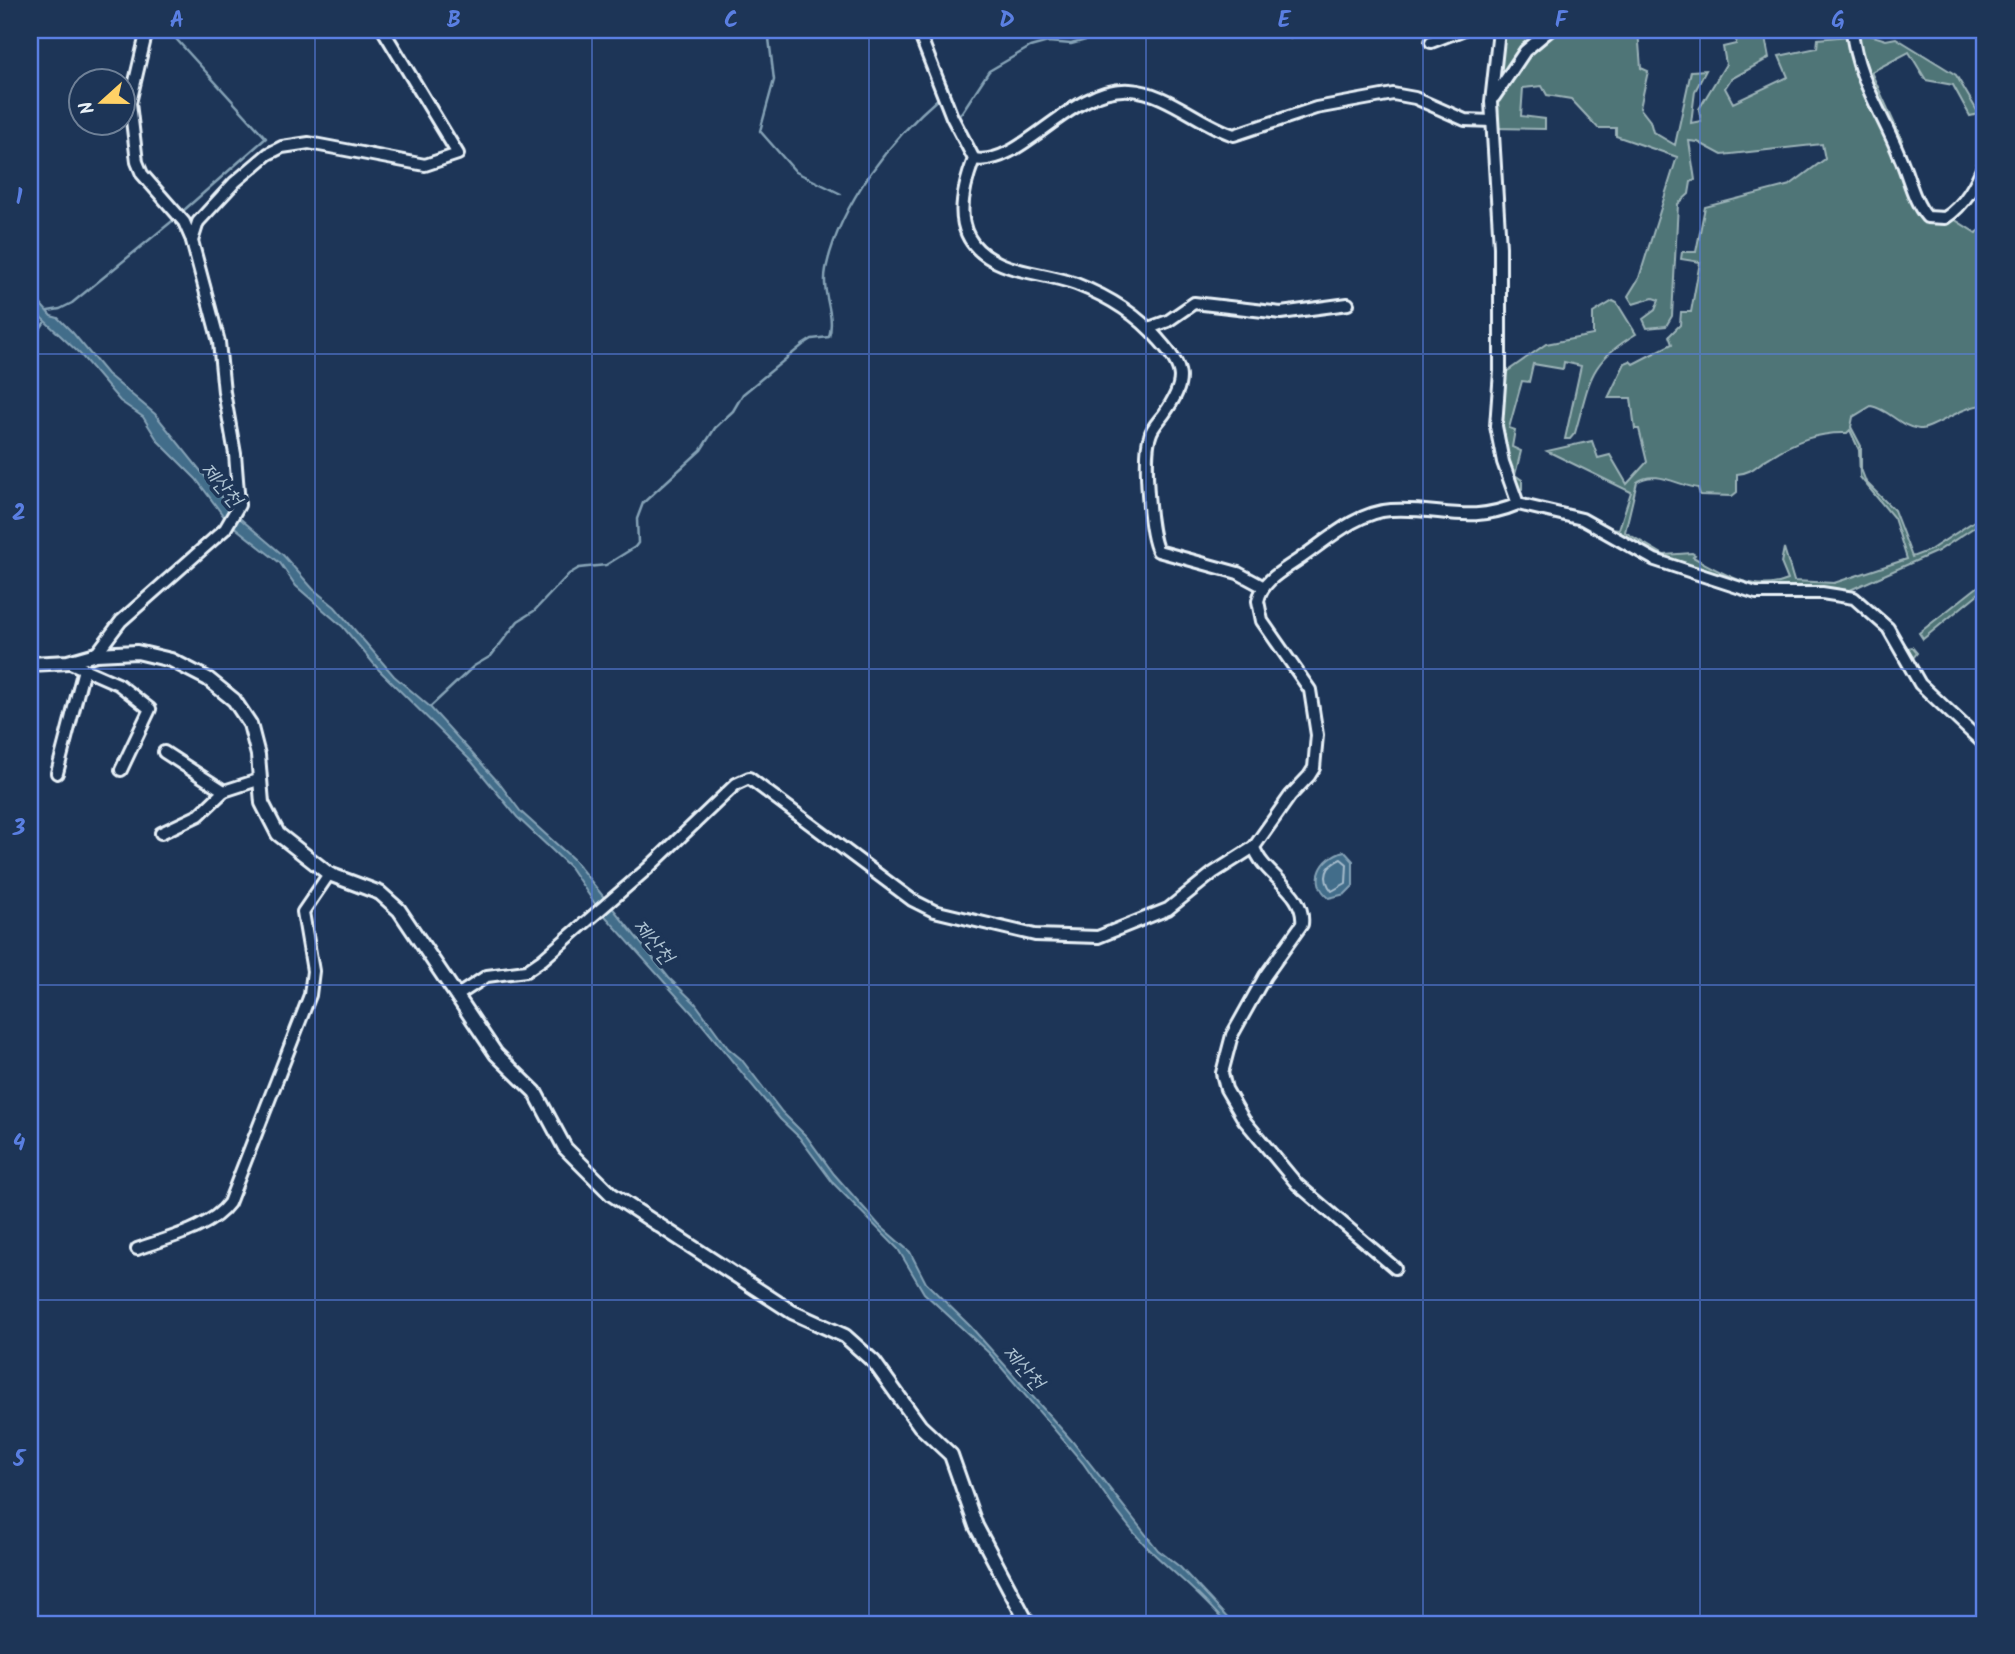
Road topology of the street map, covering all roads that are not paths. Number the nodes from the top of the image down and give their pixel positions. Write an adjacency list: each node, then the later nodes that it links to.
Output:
1 (148, 30): 13 (street)
2 (383, 30): 13 (street)
3 (918, 30): 11 (street)
4 (1462, 30): 8 (street)
5 (1499, 30): 9 (street)
6 (1550, 30): 9 (street)
7 (1852, 30): 12 (street)
8 (1431, 42)
9 (1492, 102): 10 (street)
10 (1492, 121): 11 (street); 16 (street)
11 (974, 159): 15 (street)
12 (1985, 162)
13 (192, 241): 18 (street)
14 (1348, 304): 15 (street)
15 (1149, 328): 17 (street)
16 (1518, 504): 17 (street); 22 (street)
17 (1264, 587): 29 (street)
18 (96, 654): 19 (street); 26 (street)
19 (68, 662): 20 (street); 21 (street)
20 (30, 664)
21 (84, 669): 24 (street); 25 (street)
22 (1985, 745)
23 (164, 752): 27 (street)
24 (121, 770)
25 (57, 773)
26 (258, 780): 27 (street); 30 (street)
27 (224, 790): 28 (street)
28 (161, 833)
29 (1254, 847): 31 (street); 33 (street)
30 (329, 874): 31 (street); 32 (street)
31 (458, 995): 34 (street)
32 (136, 1249)
33 (1395, 1268)
34 (1028, 1624)

